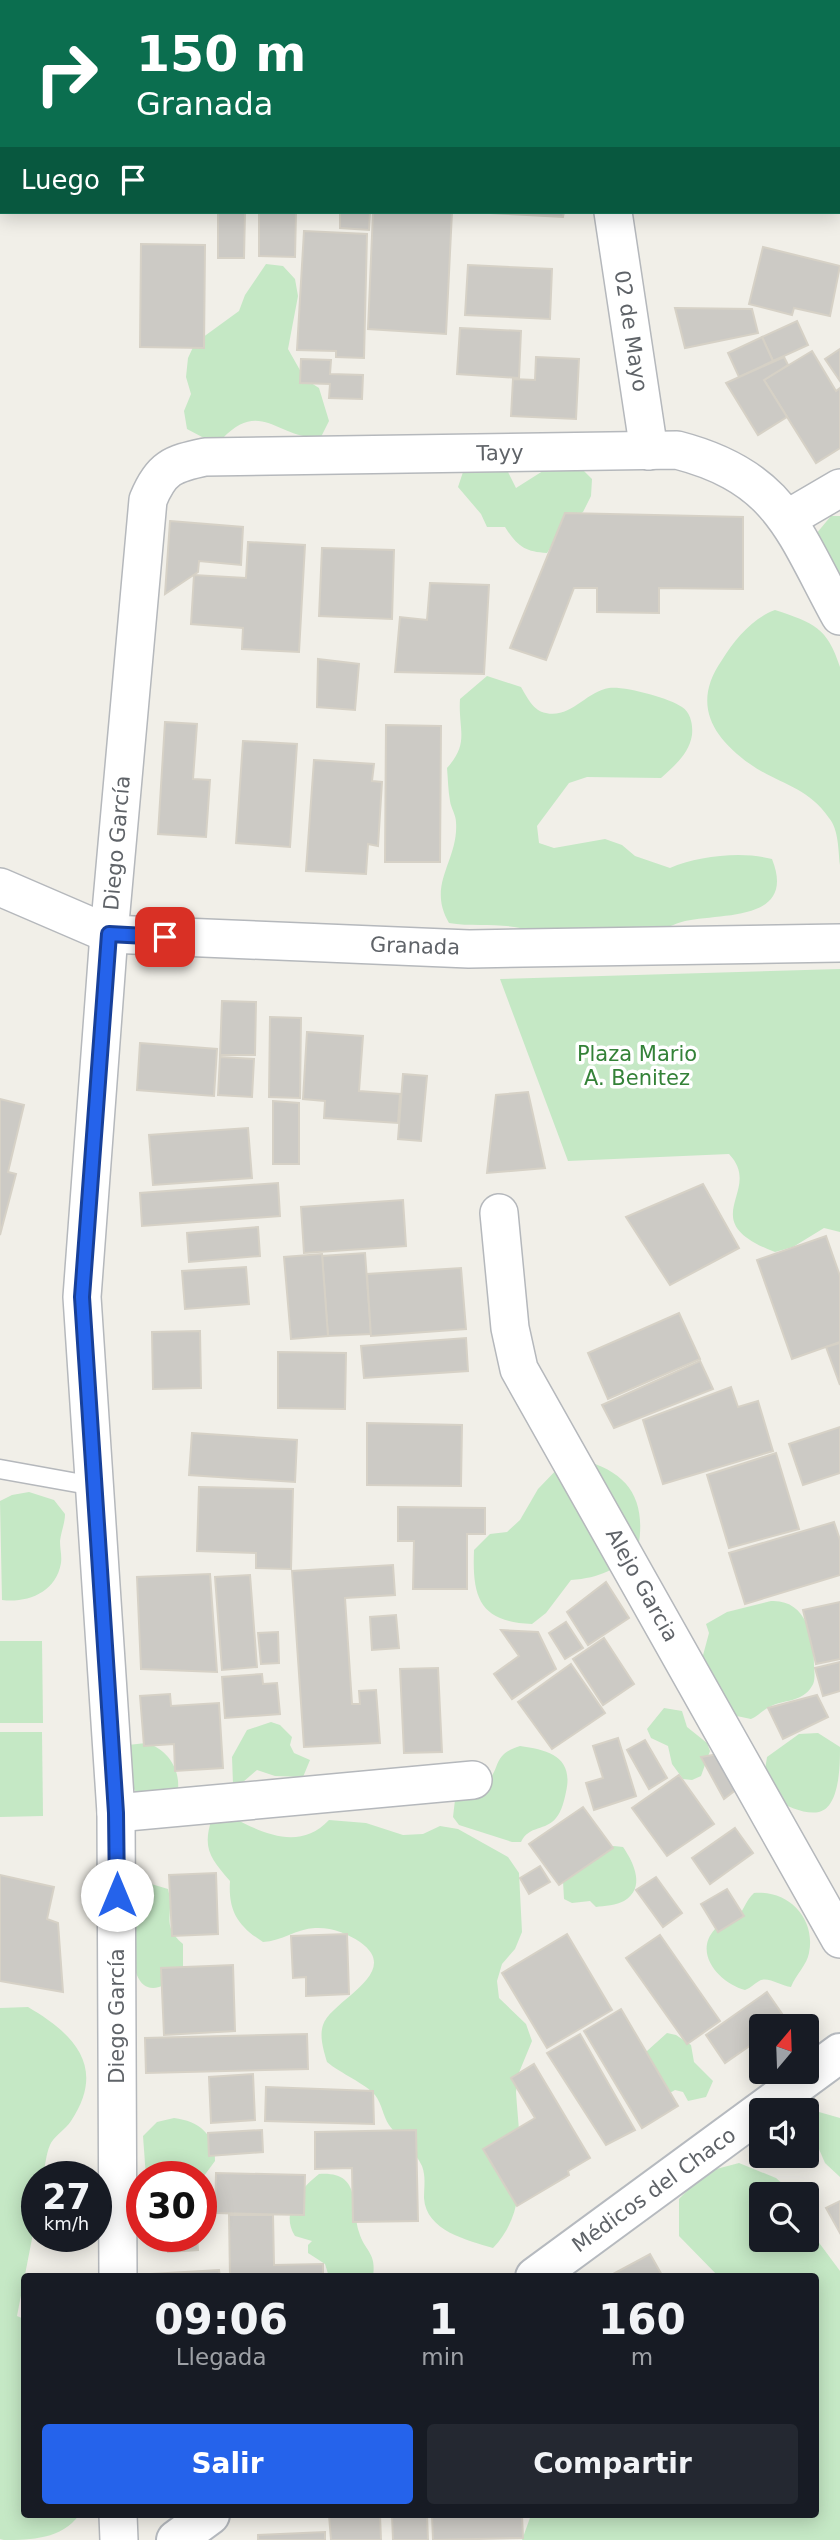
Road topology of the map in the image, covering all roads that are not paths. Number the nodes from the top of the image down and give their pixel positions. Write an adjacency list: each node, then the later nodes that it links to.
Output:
1 (612, 214): 2 (street, 02 de Mayo)
2 (649, 451): 4 (street, Tayy); 5 (street, Tayy)
3 (840, 488): 5 (street)
4 (148, 500): 8 (street, Diego García)
5 (787, 519): 6 (street, Tayy)
6 (840, 616)
7 (0, 887): 8 (street, Granada)
8 (109, 934): 9 (street, Granada); 12 (street, Diego García)
9 (840, 943)
10 (499, 1213): 15 (street, Alejo Garcia)
11 (0, 1469): 12 (lane)
12 (94, 1486): 14 (street, Diego García)
13 (473, 1780): 14 (street)
14 (116, 1813): 17 (street, Diego García)
15 (840, 1939)
16 (840, 2053): 18 (main road, Médicos del Chaco)
17 (118, 2273)
18 (540, 2273)
19 (118, 2518): 21 (street)
20 (207, 2518): 22 (main road)
21 (119, 2540)
22 (176, 2540)

